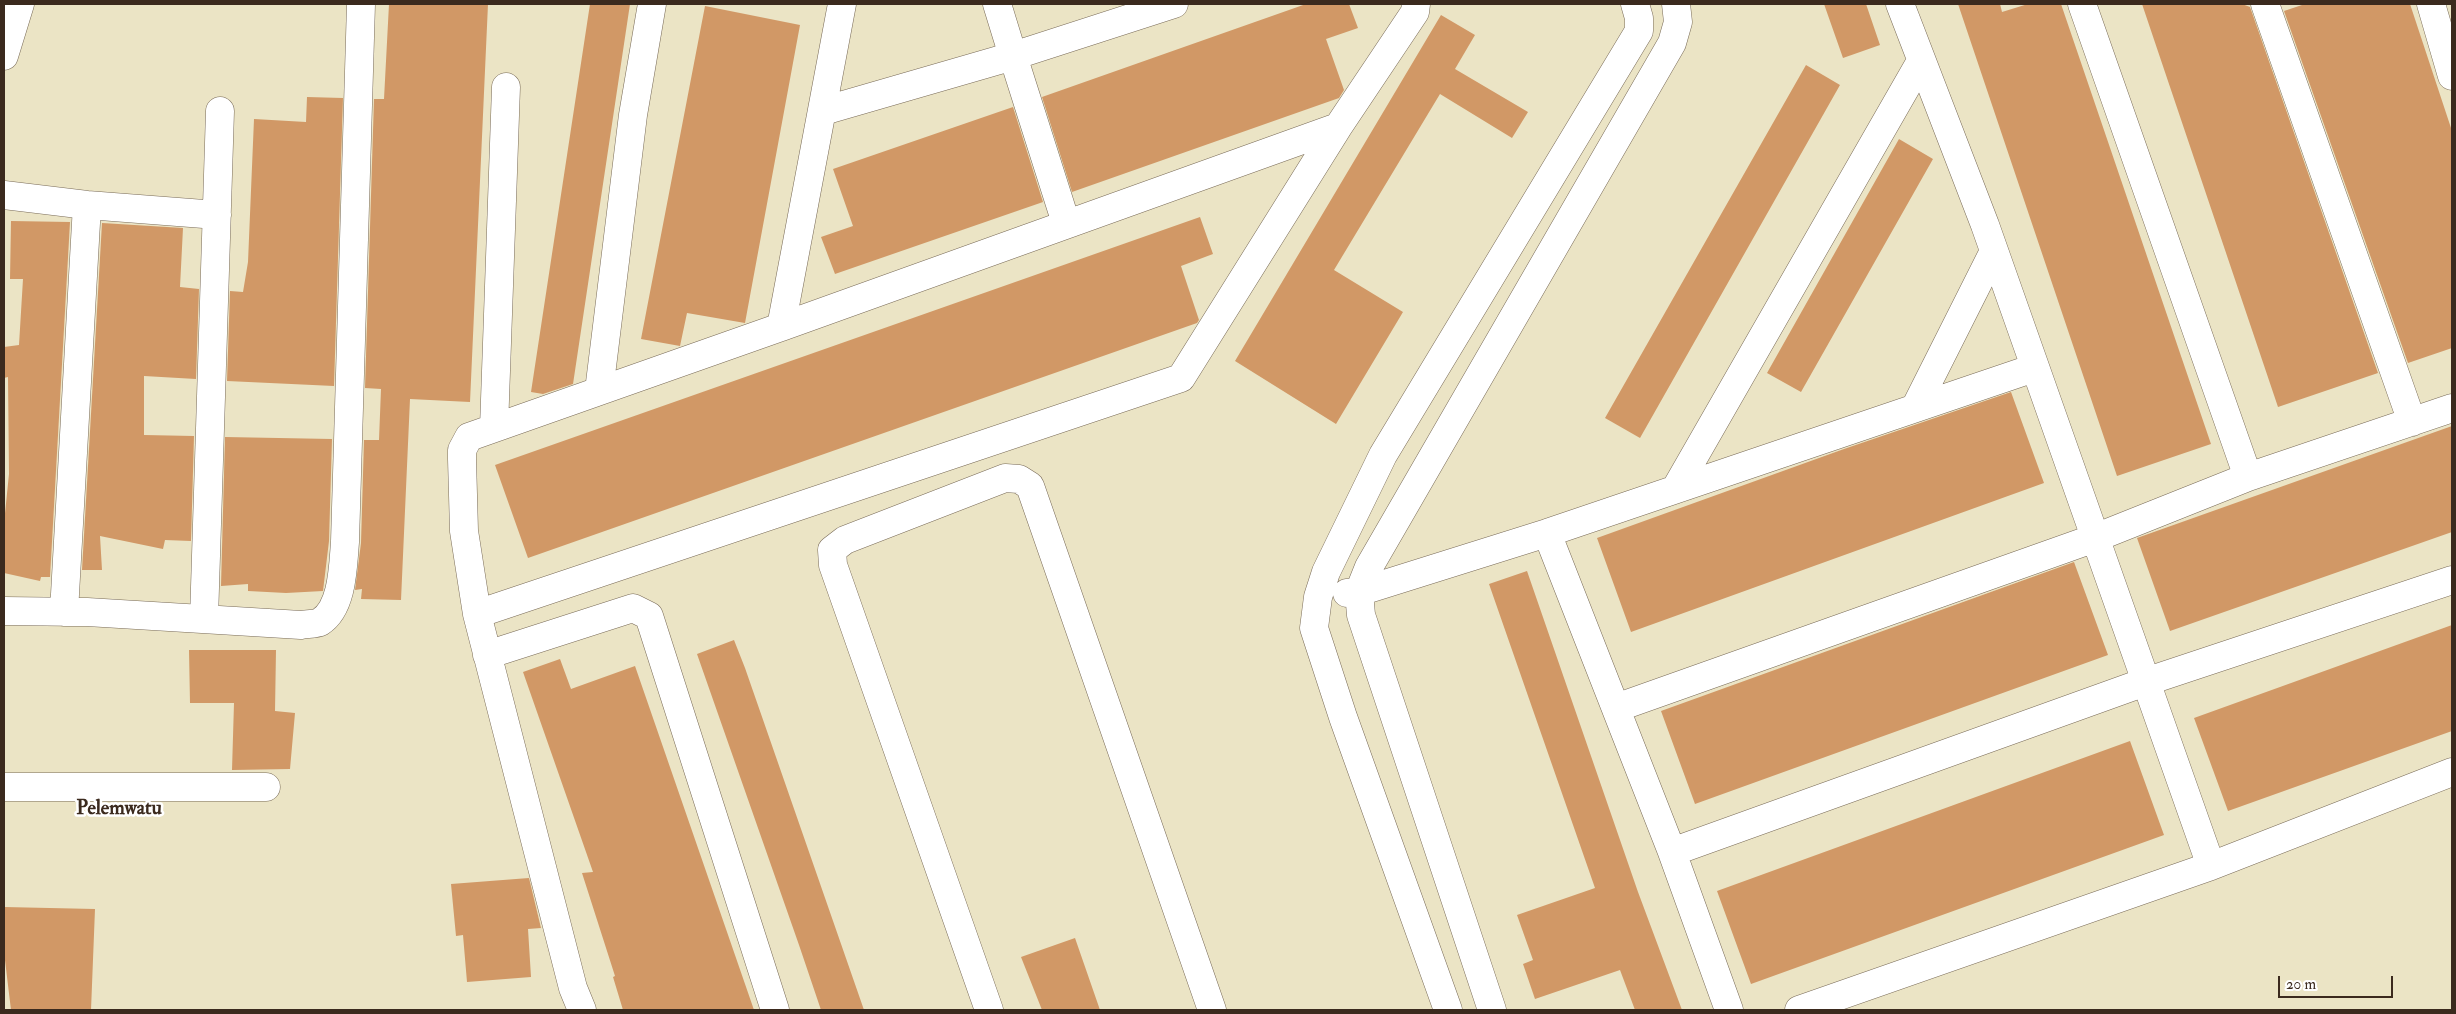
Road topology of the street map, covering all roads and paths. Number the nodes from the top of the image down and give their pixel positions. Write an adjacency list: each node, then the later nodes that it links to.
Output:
1 (20, 4): 14 (street)
2 (361, 4): 44 (street)
3 (652, 4): 29 (street)
4 (842, 4): 20 (street)
5 (997, 4): 15 (street)
6 (1174, 4): 15 (street)
7 (1416, 4): 21 (street)
8 (1635, 4): 40 (street)
9 (1676, 4): 39 (street)
10 (1900, 4): 16 (street)
11 (2082, 4): 34 (street)
12 (2265, 4): 32 (street)
13 (2430, 4): 17 (street)
14 (4, 56)
15 (1013, 56): 20 (street); 25 (street)
16 (1920, 61): 26 (street); 35 (street)
17 (2452, 76)
18 (506, 87): 33 (street)
19 (220, 111): 24 (street)
20 (823, 111): 27 (street)
21 (1338, 127): 25 (street); 43 (street)
22 (4, 196): 23 (street)
23 (87, 205): 24 (street); 42 (street)
24 (217, 215): 44 (street)
25 (1066, 224): 27 (street)
26 (1994, 251): 28 (street); 30 (street)
27 (781, 327): 29 (street)
28 (2034, 368): 30 (street); 37 (street)
29 (599, 391): 33 (street)
30 (1915, 408): 35 (street)
31 (2452, 408): 32 (street)
32 (2412, 422): 34 (street)
33 (494, 428): 43 (street)
34 (2248, 477): 37 (street)
35 (1676, 488): 36 (street)
36 (1547, 533): 39 (street); 47 (street)
37 (2095, 538): 46 (street); 47 (street)
38 (2452, 580): 46 (street)
39 (1359, 592): 40 (street); 58 (street)
40 (1318, 597): 57 (street)
41 (4, 611): 42 (street)
42 (64, 612): 44 (street)
43 (477, 614): 45 (street)
44 (204, 620)
45 (487, 655): 53 (street); 54 (street)
46 (2145, 682): 51 (street); 52 (street)
47 (1616, 708): 51 (street)
48 (2452, 772): 52 (street)
49 (266, 787): 50 (street)
50 (4, 788)
51 (1672, 852): 59 (street)
52 (2210, 866): 60 (street)
53 (577, 1003)
54 (775, 1010)
55 (989, 1010): 56 (street)
56 (1212, 1010)
57 (1448, 1010)
58 (1492, 1010)
59 (1729, 1010)
60 (1799, 1010)

